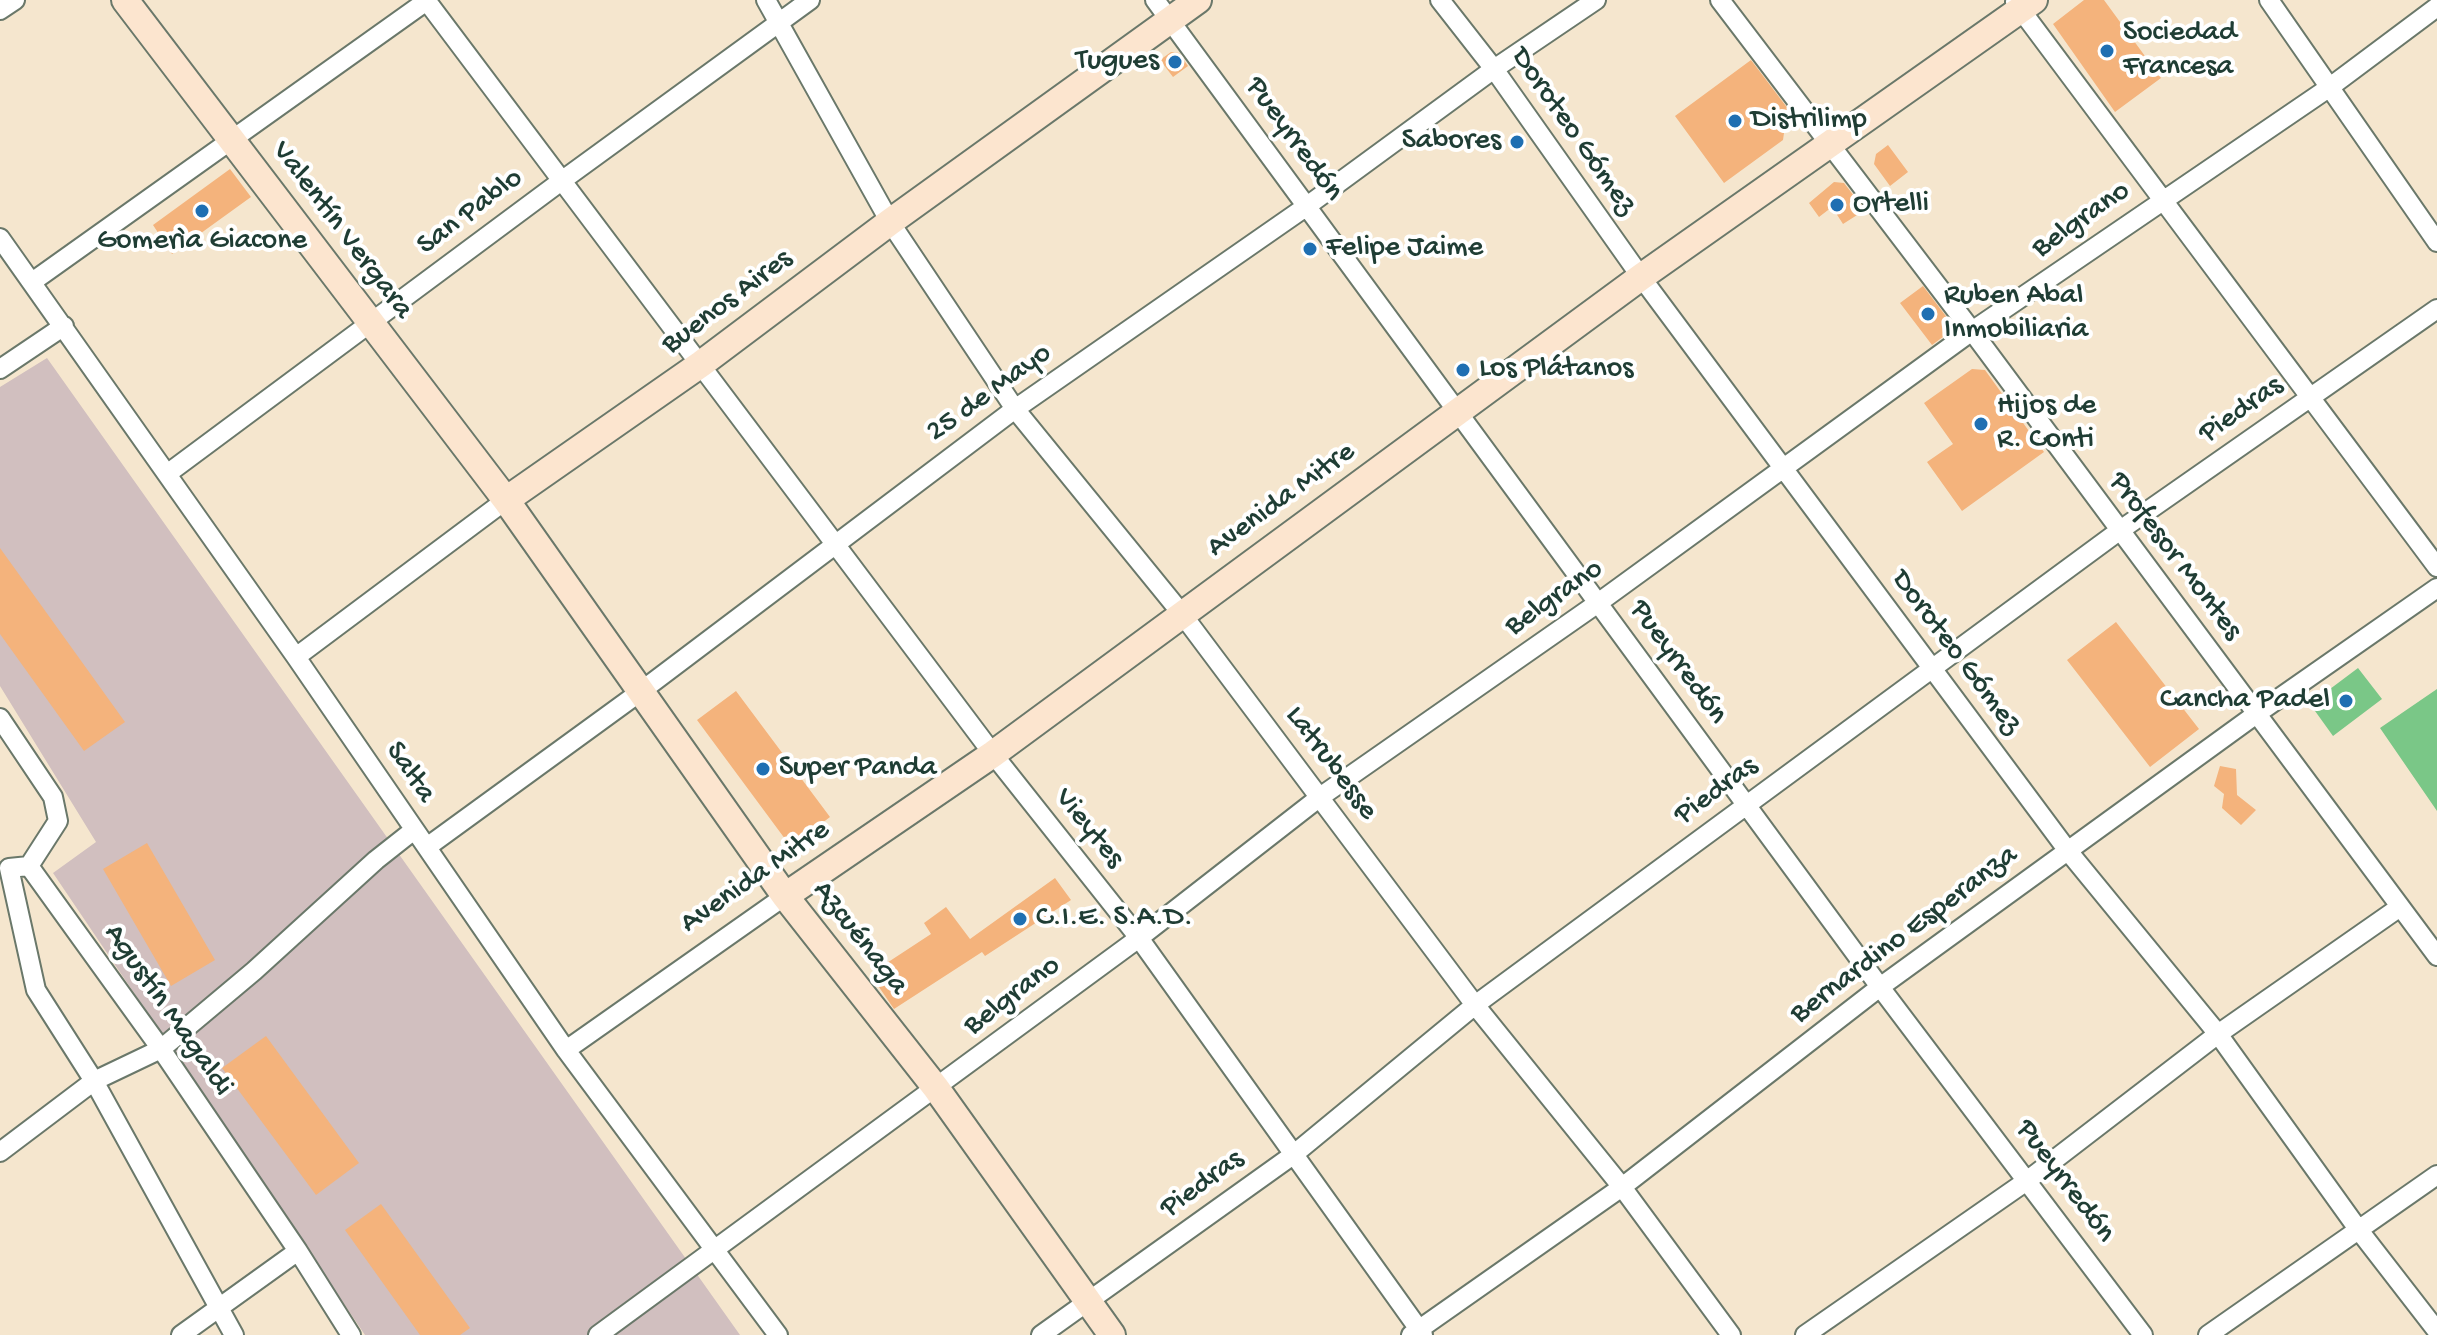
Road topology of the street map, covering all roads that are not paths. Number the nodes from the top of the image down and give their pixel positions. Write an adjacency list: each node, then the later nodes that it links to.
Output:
1 (15, 0): 13 (street)
2 (125, 0): 18 (street, Valentín Vergara)
3 (427, 0): 18 (street); 20 (street, Vieytes)
4 (766, 0): 15 (street, Latrubesse)
5 (810, 0): 15 (street, San Pablo)
6 (1198, 0): 14 (street, Buenos Aires)
7 (1440, 0): 16 (street, Doroteo Gómez)
8 (1596, 0): 16 (street, 25 de Mayo)
9 (1720, 0): 19 (street, Profesor Montes)
10 (2269, 0): 17 (street)
11 (2023, 3): 19 (street, Avenida Mitre); 21 (street)
12 (2437, 7): 17 (street, Belgrano)
13 (0, 10)
14 (1162, 10): 22 (street, Pueyrredón); 23 (street, Buenos Aires)
15 (778, 22): 20 (street, San Pablo); 23 (street, Latrubesse)
16 (1494, 69): 22 (street, 25 de Mayo); 26 (street, Doroteo Gómez)
17 (2330, 87): 21 (street, Belgrano); 25 (street)
18 (232, 140): 27 (street); 29 (street, Valentín Vergara)
19 (1829, 145): 26 (street, Avenida Mitre); 31 (street, Profesor Montes)
20 (560, 182): 29 (street, San Pablo); 32 (street, Vieytes)
21 (2162, 199): 31 (street, Belgrano); 34 (street)
22 (1307, 206): 35 (street, 25 de Mayo); 36 (street, Pueyrredón)
23 (890, 222): 32 (street, Buenos Aires); 35 (street, Latrubesse)
24 (0, 238): 27 (street, Salta)
25 (2437, 242)
26 (1641, 277): 36 (street, Avenida Mitre); 37 (street, Doroteo Gómez)
27 (32, 282): 30 (street, Salta)
28 (2437, 309): 34 (street, Piedras)
29 (370, 323): 38 (street, San Pablo); 39 (street, Valentín Vergara)
30 (64, 326): 33 (street); 38 (street, Salta)
31 (1972, 331): 37 (street, Belgrano); 40 (street, Profesor Montes)
32 (701, 364): 39 (street, Buenos Aires); 41 (street, Vieytes)
33 (0, 369)
34 (2310, 398): 40 (street, Piedras); 42 (street)
35 (1015, 409): 41 (street, 25 de Mayo); 45 (street, Latrubesse)
36 (1458, 412): 44 (street, Pueyrredón); 45 (street, Avenida Mitre)
37 (1783, 469): 44 (street, Belgrano); 47 (street, Doroteo Gómez)
38 (167, 474): 46 (street, Salta)
39 (506, 500): 46 (street, Buenos Aires); 48 (street, Azcuénaga)
40 (2119, 531): 47 (street, Piedras); 49 (street, Profesor Montes)
41 (836, 543): 48 (street, 25 de Mayo); 51 (street, Vieytes)
42 (2437, 567)
43 (2437, 588): 49 (street, Bernardino Esperanza)
44 (1598, 603): 52 (street, Belgrano); 53 (street, Pueyrredón)
45 (1182, 614): 51 (street, Avenida Mitre); 52 (street, Latrubesse)
46 (296, 657): 54 (street, Salta)
47 (1932, 669): 53 (street, Piedras); 56 (street, Doroteo Gómez)
48 (640, 692): 55 (street, 25 de Mayo); 59 (street, Azcuénaga)
49 (2255, 715): 56 (street, Bernardino Esperanza); 60 (street, Profesor Montes)
50 (0, 718): 57 (street)
51 (993, 754): 59 (street, Avenida Mitre); 61 (street, Vieytes)
52 (1320, 797): 61 (street, Belgrano); 64 (street, Latrubesse)
53 (1747, 805): 63 (street, Pueyrredón); 64 (street, Piedras)
54 (414, 830): 55 (street, Salta); 66 (street)
55 (427, 847): 67 (street, Salta)
56 (2068, 851): 63 (street, Bernardino Esperanza); 65 (street, Doroteo Gómez)
57 (29, 866): 58 (street); 66 (street, Agustín Magaldi)
58 (4, 871): 68 (street)
59 (785, 896): 67 (street, Avenida Mitre); 69 (street, Azcuénaga)
60 (2400, 907): 62 (street, Profesor Montes); 65 (street)
61 (1139, 938): 69 (street, Belgrano); 71 (street, Vieytes)
62 (2437, 956)
63 (1880, 987): 73 (street, Pueyrredón); 74 (street, Bernardino Esperanza)
64 (1475, 1005): 71 (street, Piedras); 74 (street, Latrubesse)
65 (2218, 1034): 73 (street); 75 (street, Doroteo Gómez)
66 (161, 1049): 68 (street); 77 (street, Agustín Magaldi)
67 (566, 1050): 76 (street, Salta)
68 (94, 1081): 70 (street); 79 (street)
69 (936, 1088): 76 (street, Belgrano); 78 (street, Azcuénaga)
70 (0, 1152)
71 (1293, 1155): 78 (street, Piedras); 81 (street, Vieytes)
72 (2437, 1175): 75 (street)
73 (2028, 1180): 90 (street); 91 (street, Pueyrredón)
74 (1622, 1187): 81 (street, Bernardino Esperanza); 89 (street, Latrubesse)
75 (2358, 1229): 80 (street, Doroteo Gómez); 92 (street)
76 (714, 1249): 85 (street, Belgrano); 86 (street, Salta)
77 (298, 1251): 79 (street); 84 (street, Agustín Magaldi)
78 (1088, 1302): 87 (street, Piedras); 88 (street, Azcuénaga)
79 (220, 1308): 82 (street); 83 (street)
80 (2437, 1331)
81 (1417, 1333)
82 (181, 1335)
83 (234, 1335)
84 (351, 1335)
85 (598, 1335)
86 (778, 1335)
87 (1041, 1335)
88 (1112, 1335)
89 (1731, 1335)
90 (1805, 1335)
91 (2143, 1335)
92 (2208, 1335)

